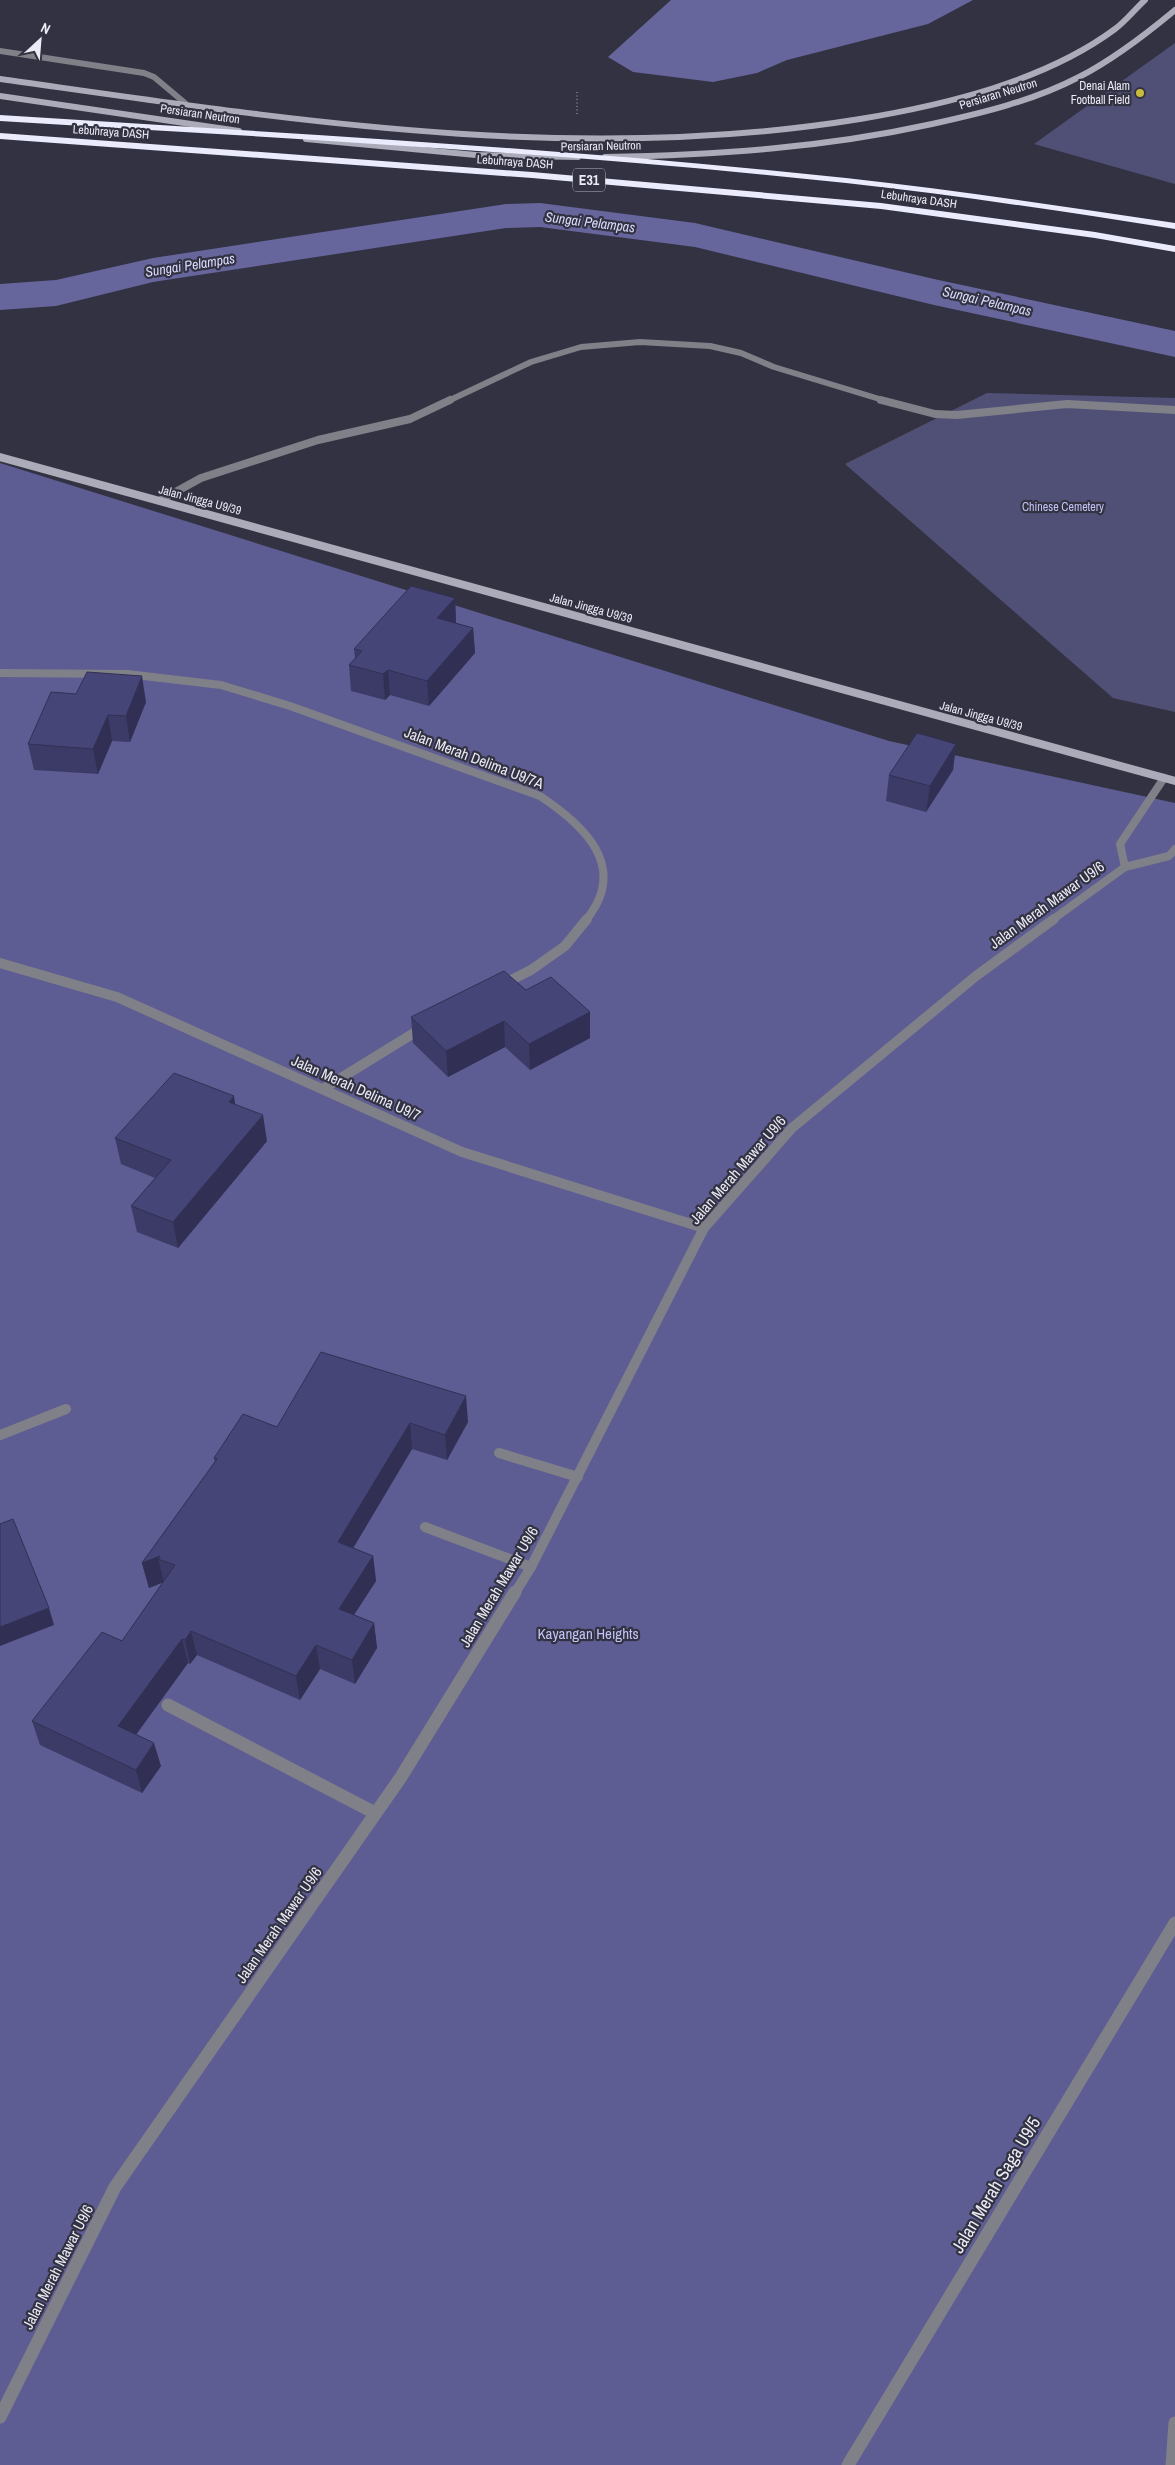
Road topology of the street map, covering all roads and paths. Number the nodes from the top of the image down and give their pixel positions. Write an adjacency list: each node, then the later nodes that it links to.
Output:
1 (1145, 0): 6 (street, Persiaran Neutron)
2 (1175, 10): 5 (street, Persiaran Neutron)
3 (0, 51): 6 (street)
4 (0, 79): 6 (street, Persiaran Neutron)
5 (0, 96)
6 (186, 103)
7 (0, 118): 9 (highway, Lebuhraya DASH / E31)
8 (0, 136): 10 (highway, Lebuhraya DASH / E31)
9 (1175, 226)
10 (1175, 249)
11 (1175, 410): 13 (street)
12 (0, 457): 13 (street, Jalan Jingga U9/39)
13 (161, 500): 15 (street, Jalan Jingga U9/39)
14 (0, 673): 20 (street, Jalan Merah Delima U9/7A)
15 (1164, 778): 16 (street, Jalan Jingga U9/39); 18 (street)
16 (1175, 781)
17 (1175, 849): 18 (street)
18 (1125, 867): 23 (street, Jalan Merah Mawar U9/6)
19 (0, 963): 22 (street, Jalan Merah Delima U9/7)
20 (496, 988)
21 (434, 1021): 22 (street)
22 (323, 1089): 23 (street, Jalan Merah Delima U9/7)
23 (704, 1228): 27 (street, Jalan Merah Mawar U9/6)
24 (66, 1409): 25 (street)
25 (0, 1435)
26 (499, 1453): 27 (street)
27 (578, 1478): 29 (street, Jalan Merah Mawar U9/6)
28 (425, 1527): 29 (street)
29 (531, 1567): 31 (street, Jalan Merah Mawar U9/6)
30 (168, 1705): 31 (street)
31 (375, 1814): 33 (street, Jalan Merah Mawar U9/6)
32 (1175, 1923): 35 (street, Jalan Merah Saga U9/5)
33 (0, 2417)
34 (1175, 2423): 36 (street)
35 (848, 2465)
36 (1172, 2465)

